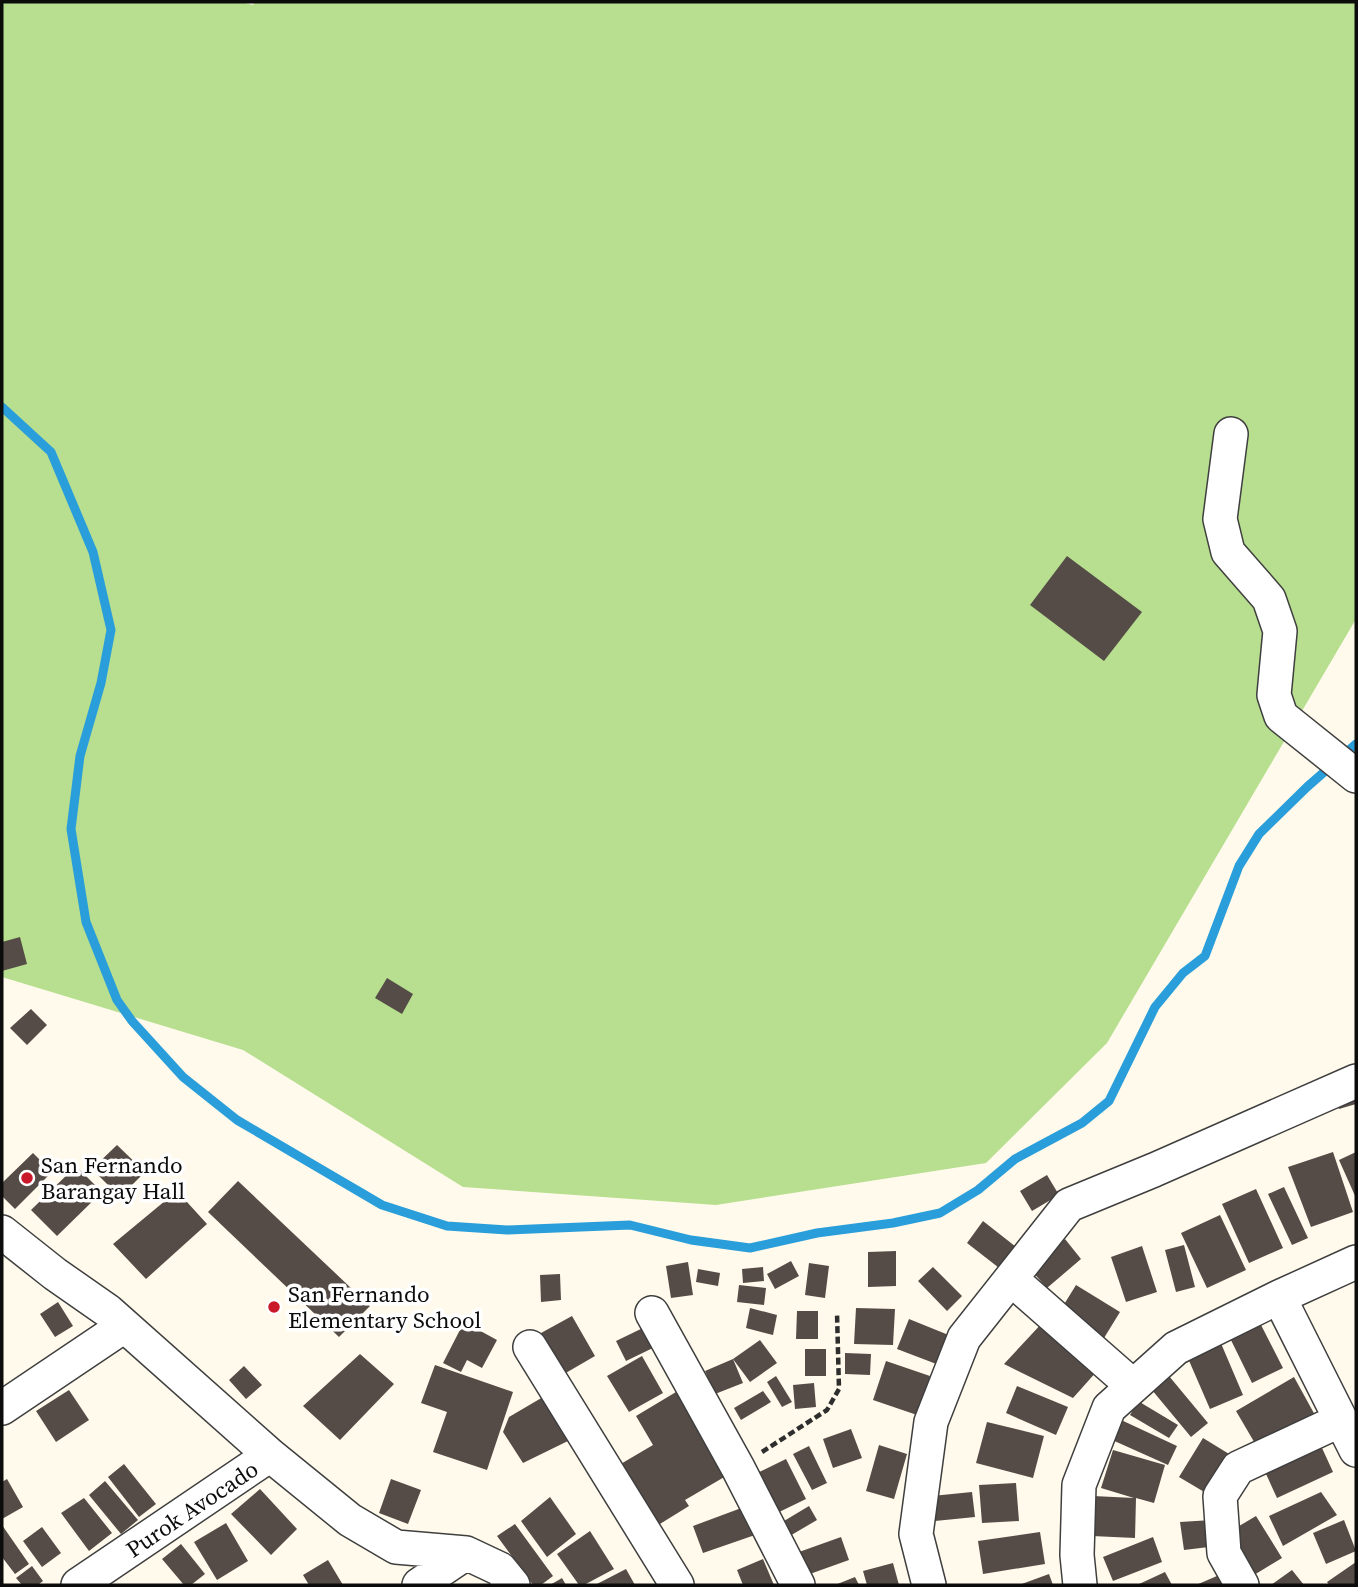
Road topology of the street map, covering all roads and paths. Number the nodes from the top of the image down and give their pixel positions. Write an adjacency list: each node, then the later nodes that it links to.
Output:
1 (1231, 434): 2 (street)
2 (1356, 776)
3 (1356, 1081): 6 (street)
4 (2, 1232): 10 (street)
5 (1356, 1262): 7 (street)
6 (1011, 1279): 12 (street); 24 (street)
7 (1279, 1297): 12 (street); 14 (street)
8 (652, 1313): 17 (street)
9 (837, 1313): 17 (path)
10 (124, 1326): 13 (street); 16 (street)
11 (530, 1347): 22 (street)
12 (1133, 1386): 25 (street)
13 (2, 1408)
14 (1341, 1420): 15 (street); 26 (street)
15 (1356, 1450)
16 (271, 1455): 18 (street); 19 (street, Purok Avocado)
17 (738, 1468): 23 (street)
18 (466, 1553): 20 (street); 21 (street)
19 (78, 1585)
20 (419, 1585)
21 (513, 1585)
22 (677, 1585)
23 (798, 1585)
24 (929, 1585)
25 (1080, 1585)
26 (1242, 1585)

